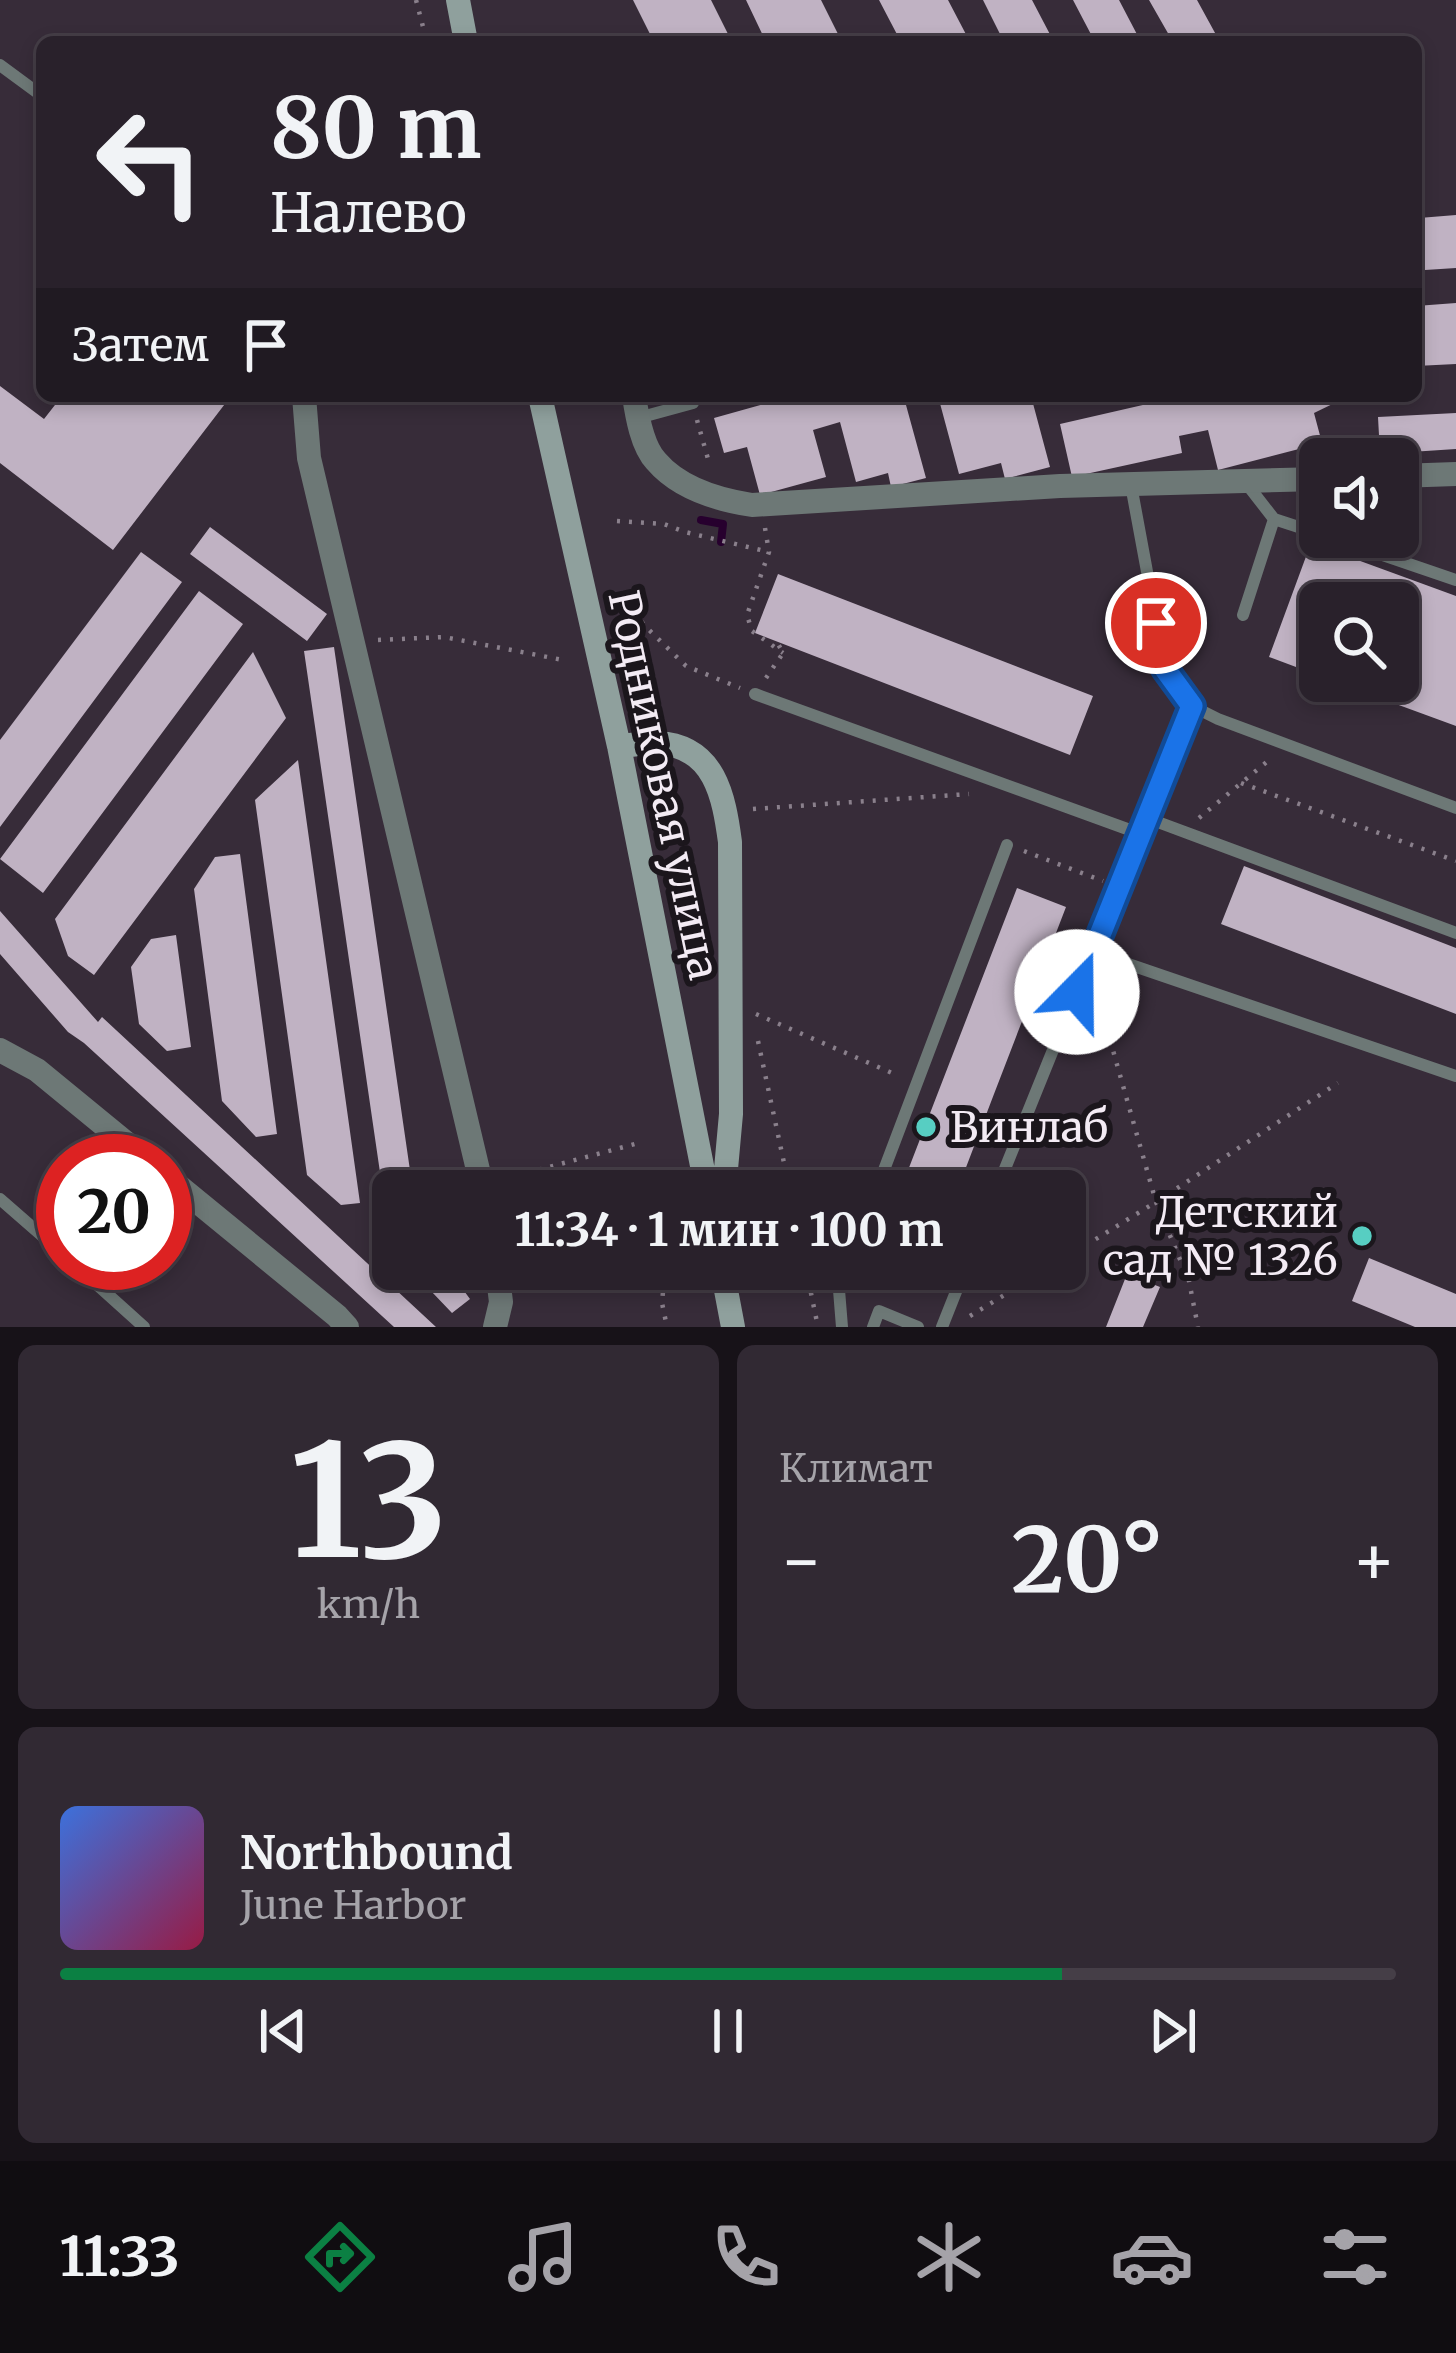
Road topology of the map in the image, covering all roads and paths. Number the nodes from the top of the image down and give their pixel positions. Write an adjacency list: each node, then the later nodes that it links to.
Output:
1 (416, 0): 3 (path)
2 (458, 0): 4 (main road)
3 (425, 36)
4 (465, 36)
5 (0, 64): 6 (lane)
6 (36, 91)
7 (304, 402): 55 (street)
8 (541, 402): 33 (main road, Родниковая улица)
9 (636, 407): 10 (lane); 16 (street)
10 (694, 410): 13 (path)
11 (1456, 474): 12 (street)
12 (1419, 475)
13 (713, 476)
14 (1299, 480): 15 (street)
15 (1245, 482): 16 (street); 18 (lane)
16 (1131, 485): 31 (lane)
17 (762, 512): 21 (path)
18 (1274, 519): 20 (lane); 25 (lane)
19 (617, 521): 21 (path)
20 (1299, 527)
21 (769, 553): 28 (path)
22 (1392, 558): 23 (lane)
23 (1456, 580)
24 (621, 592): 30 (path)
25 (1243, 615)
26 (378, 640): 29 (path)
27 (777, 642): 28 (path)
28 (784, 653): 30 (path)
29 (563, 660)
30 (755, 694): 40 (lane)
31 (1192, 706): 32 (lane); 38 (lane)
32 (1287, 745): 34 (path); 36 (lane)
33 (619, 746): 57 (main road, Родниковая улица); 58 (main road)
34 (1241, 783): 39 (path); 42 (path)
35 (975, 794): 37 (path)
36 (1456, 808)
37 (741, 810)
38 (1147, 818): 39 (lane); 40 (lane)
39 (1183, 832): 44 (lane)
40 (1141, 834): 43 (lane)
41 (1007, 845): 43 (path); 51 (lane)
42 (1456, 861)
43 (1119, 888): 45 (lane)
44 (1456, 933)
45 (1093, 952): 50 (lane); 61 (lane)
46 (1098, 996): 64 (path)
47 (752, 1012): 51 (path)
48 (757, 1034): 59 (path)
49 (0, 1050): 53 (street)
50 (1456, 1076)
51 (916, 1083): 60 (lane)
52 (1338, 1083): 64 (path)
53 (115, 1134)
54 (635, 1144): 56 (path)
55 (487, 1170)
56 (535, 1170)
57 (702, 1170)
58 (726, 1170)
59 (786, 1170)
60 (884, 1170)
61 (1005, 1170)
62 (192, 1196): 77 (street)
63 (0, 1199): 65 (lane)
64 (1156, 1202): 66 (path); 86 (path)
65 (36, 1230)
66 (1086, 1245)
67 (103, 1290): 76 (lane)
68 (500, 1290): 78 (street)
69 (663, 1290): 79 (path)
70 (726, 1290): 80 (main road)
71 (810, 1290): 81 (path)
72 (839, 1290): 82 (lane)
73 (956, 1290): 85 (lane)
74 (1013, 1290): 75 (path)
75 (971, 1316)
76 (144, 1327)
77 (347, 1327)
78 (495, 1327)
79 (667, 1327)
80 (733, 1327)
81 (818, 1327)
82 (842, 1327)
83 (873, 1327): 84 (lane)
84 (918, 1327)
85 (941, 1327)
86 (1198, 1327)

